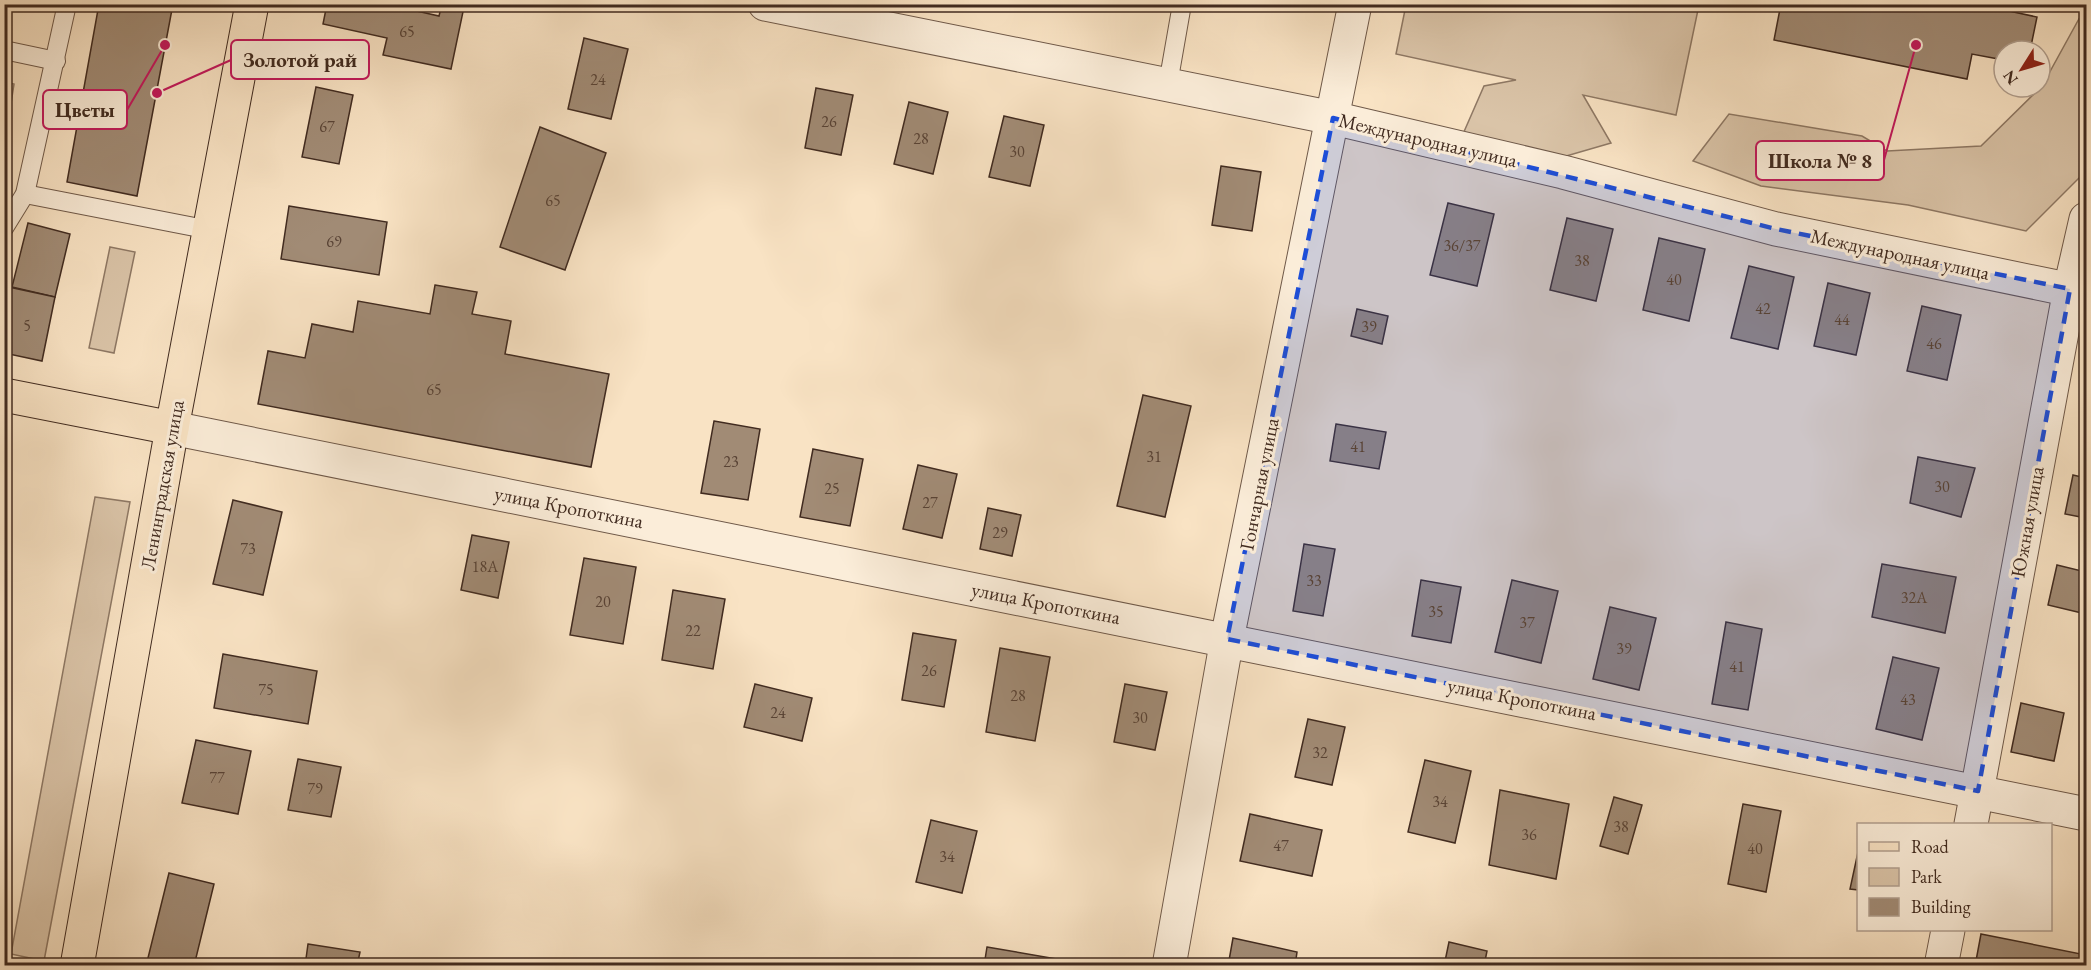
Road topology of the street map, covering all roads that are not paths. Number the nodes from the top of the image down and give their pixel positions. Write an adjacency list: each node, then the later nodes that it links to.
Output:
1 (67, 4): 7 (lane)
2 (252, 4): 13 (main road, Ленинградская улица)
3 (765, 4): 8 (street, Международная улица)
4 (1182, 4): 8 (lane)
5 (1355, 4): 9 (street, Гончарная улица)
6 (4, 50): 7 (lane)
7 (56, 61): 10 (lane)
8 (1168, 84): 9 (street, Международная улица)
9 (1333, 118): 14 (street, Международная улица); 17 (street, Гончарная улица)
10 (25, 194): 12 (lane); 13 (lane)
11 (2086, 219): 14 (street, Южная улица)
12 (4, 228)
13 (210, 230): 16 (main road, Ленинградская улица)
14 (2078, 291): 18 (street, Южная улица)
15 (4, 395): 16 (main road, улица Кропоткина)
16 (172, 428): 17 (street, улица Кропоткина); 22 (main road, Ленинградская улица)
17 (1227, 639): 18 (street, улица Кропоткина); 23 (street, Гончарная улица)
18 (1978, 790): 19 (street, улица Кропоткина); 20 (street, Южная улица)
19 (2086, 814)
20 (1971, 823)
21 (1948, 931): 24 (street)
22 (77, 966)
23 (1169, 966)
24 (1941, 966)

